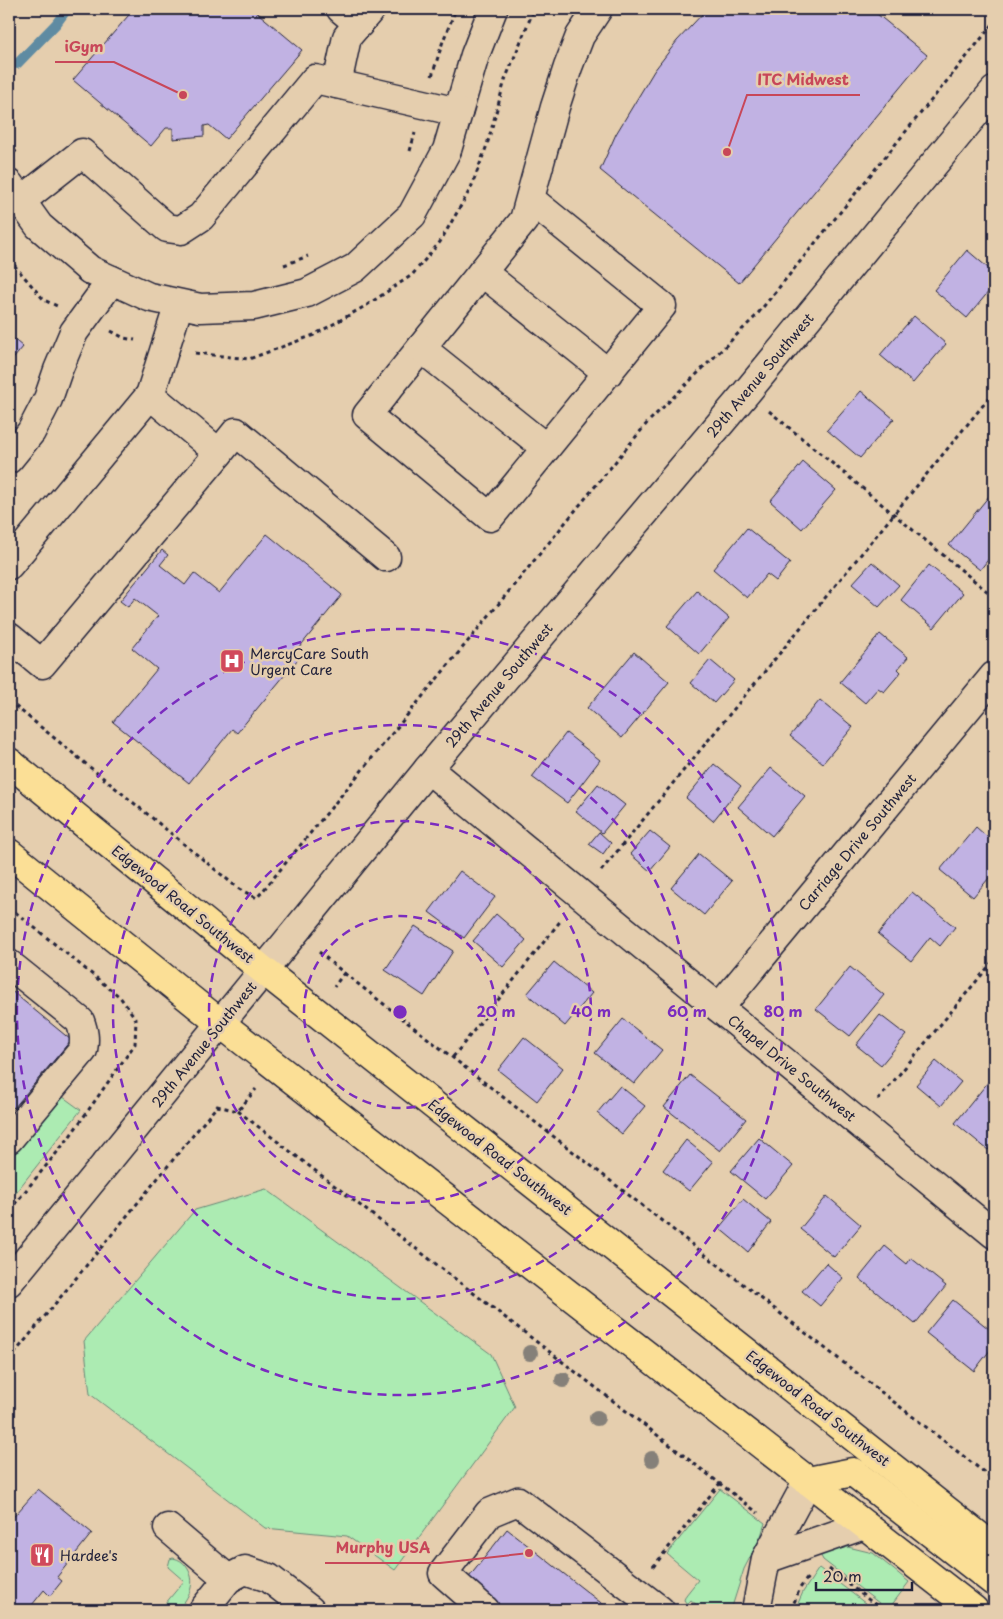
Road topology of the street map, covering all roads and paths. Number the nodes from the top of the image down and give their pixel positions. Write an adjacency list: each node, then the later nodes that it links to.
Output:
1 (456, 9): 8 (path)
2 (493, 9): 9 (street)
3 (598, 9): 13 (street)
4 (357, 14): 6 (street)
5 (994, 23): 33 (path)
6 (337, 84): 8 (street); 12 (street)
7 (994, 91): 22 (street, 29th Avenue Southwest)
8 (424, 104): 9 (street); 11 (path)
9 (458, 112): 18 (street)
10 (9, 143): 12 (path)
11 (406, 159)
12 (24, 190): 17 (street)
13 (530, 199): 16 (street); 20 (street)
14 (311, 255): 15 (path)
15 (277, 268)
16 (482, 272): 19 (street); 20 (street)
17 (112, 280): 18 (street); 26 (street)
18 (179, 304): 23 (street)
19 (421, 348): 24 (street); 24 (street)
20 (608, 373): 24 (street)
21 (994, 392): 27 (path)
22 (746, 393): 27 (path); 35 (street, 29th Avenue Southwest)
23 (150, 395): 25 (street); 29 (street)
24 (546, 448)
25 (218, 452): 28 (street); 31 (street)
26 (9, 459)
27 (894, 514): 30 (path); 37 (path)
28 (386, 557)
29 (9, 565)
30 (994, 597)
31 (9, 637)
32 (994, 676): 44 (street, Carriage Drive Southwest)
33 (9, 701)
34 (9, 762): 41 (main road, Edgewood Road Southwest)
35 (428, 769): 37 (street, Chapel Drive Southwest); 41 (street, 29th Avenue Southwest)
36 (9, 853): 45 (main road)
37 (581, 895): 44 (street, Chapel Drive Southwest); 46 (path)
38 (320, 952): 42 (path)
39 (994, 960): 49 (path)
40 (9, 964): 50 (street)
41 (263, 970): 45 (street, 29th Avenue Southwest); 60 (main road, Edgewood Road Southwest)
42 (344, 973): 43 (path); 46 (path)
43 (330, 992)
44 (719, 1008): 49 (street, Chapel Drive Southwest)
45 (220, 1023): 52 (street, 29th Avenue Southwest); 55 (main road)
46 (452, 1057): 54 (path)
47 (259, 1085): 48 (path)
48 (238, 1111): 53 (path); 56 (path)
49 (859, 1123): 51 (street, Chapel Drive Southwest)
50 (9, 1139)
51 (994, 1234)
52 (9, 1282)
53 (9, 1360)
54 (994, 1480)
55 (808, 1481): 57 (main road); 59 (street); 62 (main road)
56 (720, 1484): 59 (path); 63 (path)
57 (864, 1525): 59 (street); 71 (main road)
58 (168, 1528): 61 (street)
59 (801, 1547): 68 (street); 69 (path); 70 (path)
60 (994, 1548)
61 (228, 1578): 64 (street); 65 (street)
62 (994, 1582)
63 (634, 1591): 66 (street); 67 (street)
64 (203, 1610)
65 (310, 1610)
66 (485, 1610)
67 (660, 1610)
68 (756, 1610)
69 (791, 1610)
70 (882, 1610)
71 (974, 1610)

